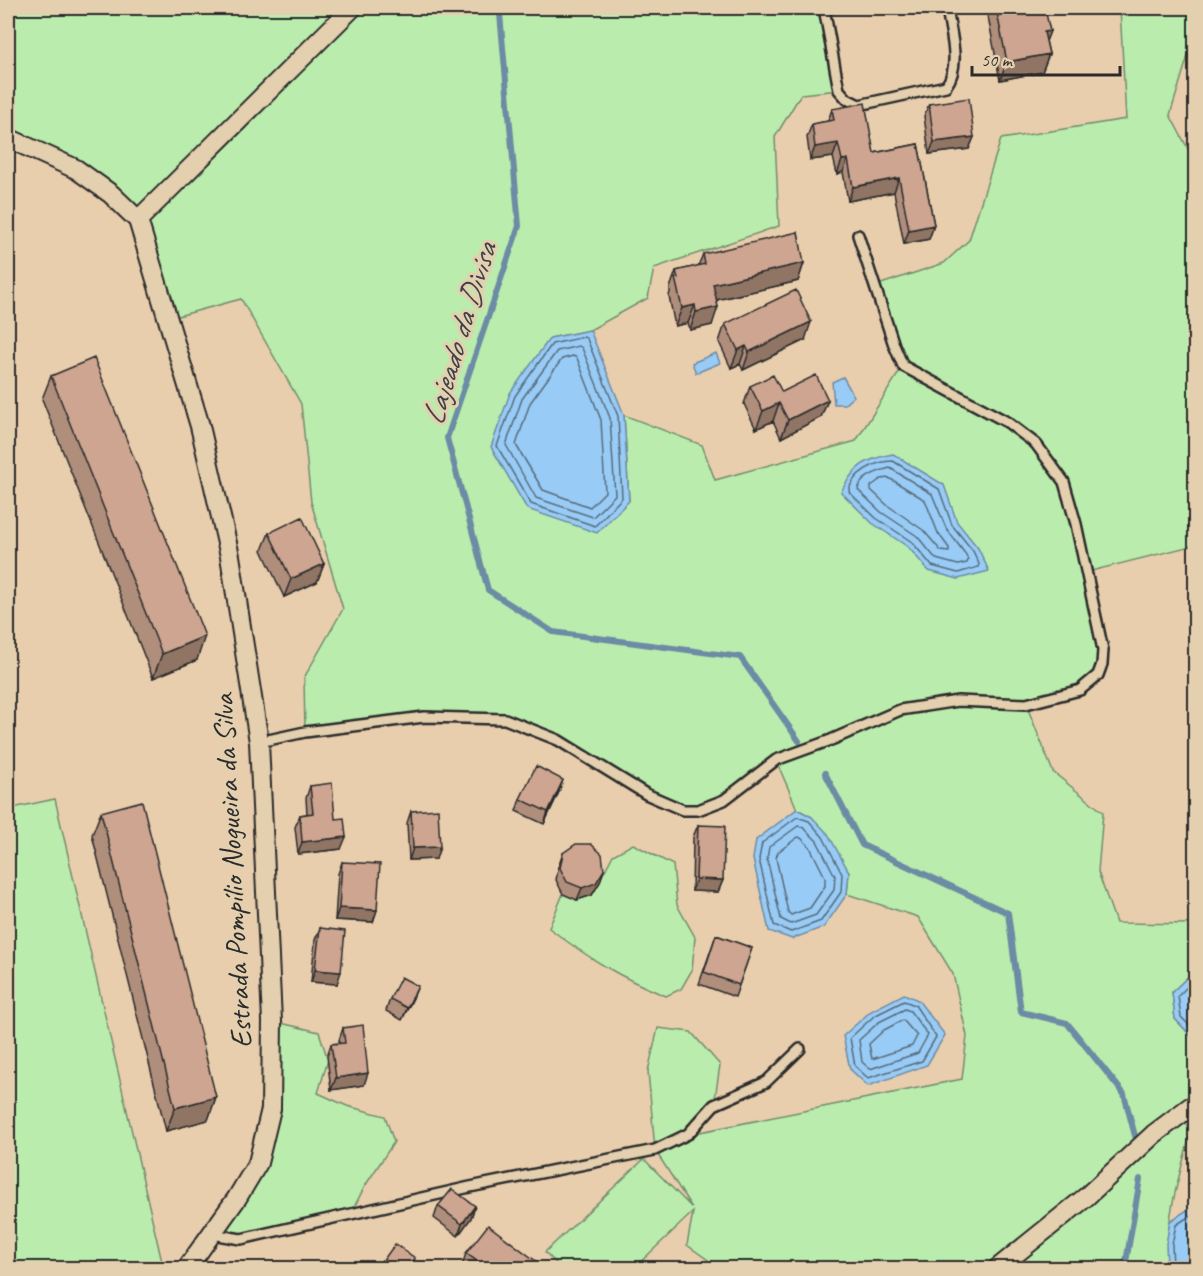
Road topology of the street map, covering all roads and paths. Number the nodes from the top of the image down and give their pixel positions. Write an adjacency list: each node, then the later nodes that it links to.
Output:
1 (352, 8): 5 (street)
2 (824, 8): 3 (lane)
3 (947, 8)
4 (8, 138): 5 (street, Estrada Pompílio Nogueira da Silva)
5 (138, 220): 7 (street, Estrada Pompílio Nogueira da Silva)
6 (858, 235): 7 (lane)
7 (260, 742): 10 (street, Estrada Pompílio Nogueira da Silva)
8 (800, 1049): 10 (lane)
9 (1196, 1106): 12 (street)
10 (212, 1234): 11 (street, Estrada Pompílio Nogueira da Silva)
11 (187, 1269)
12 (998, 1269)

